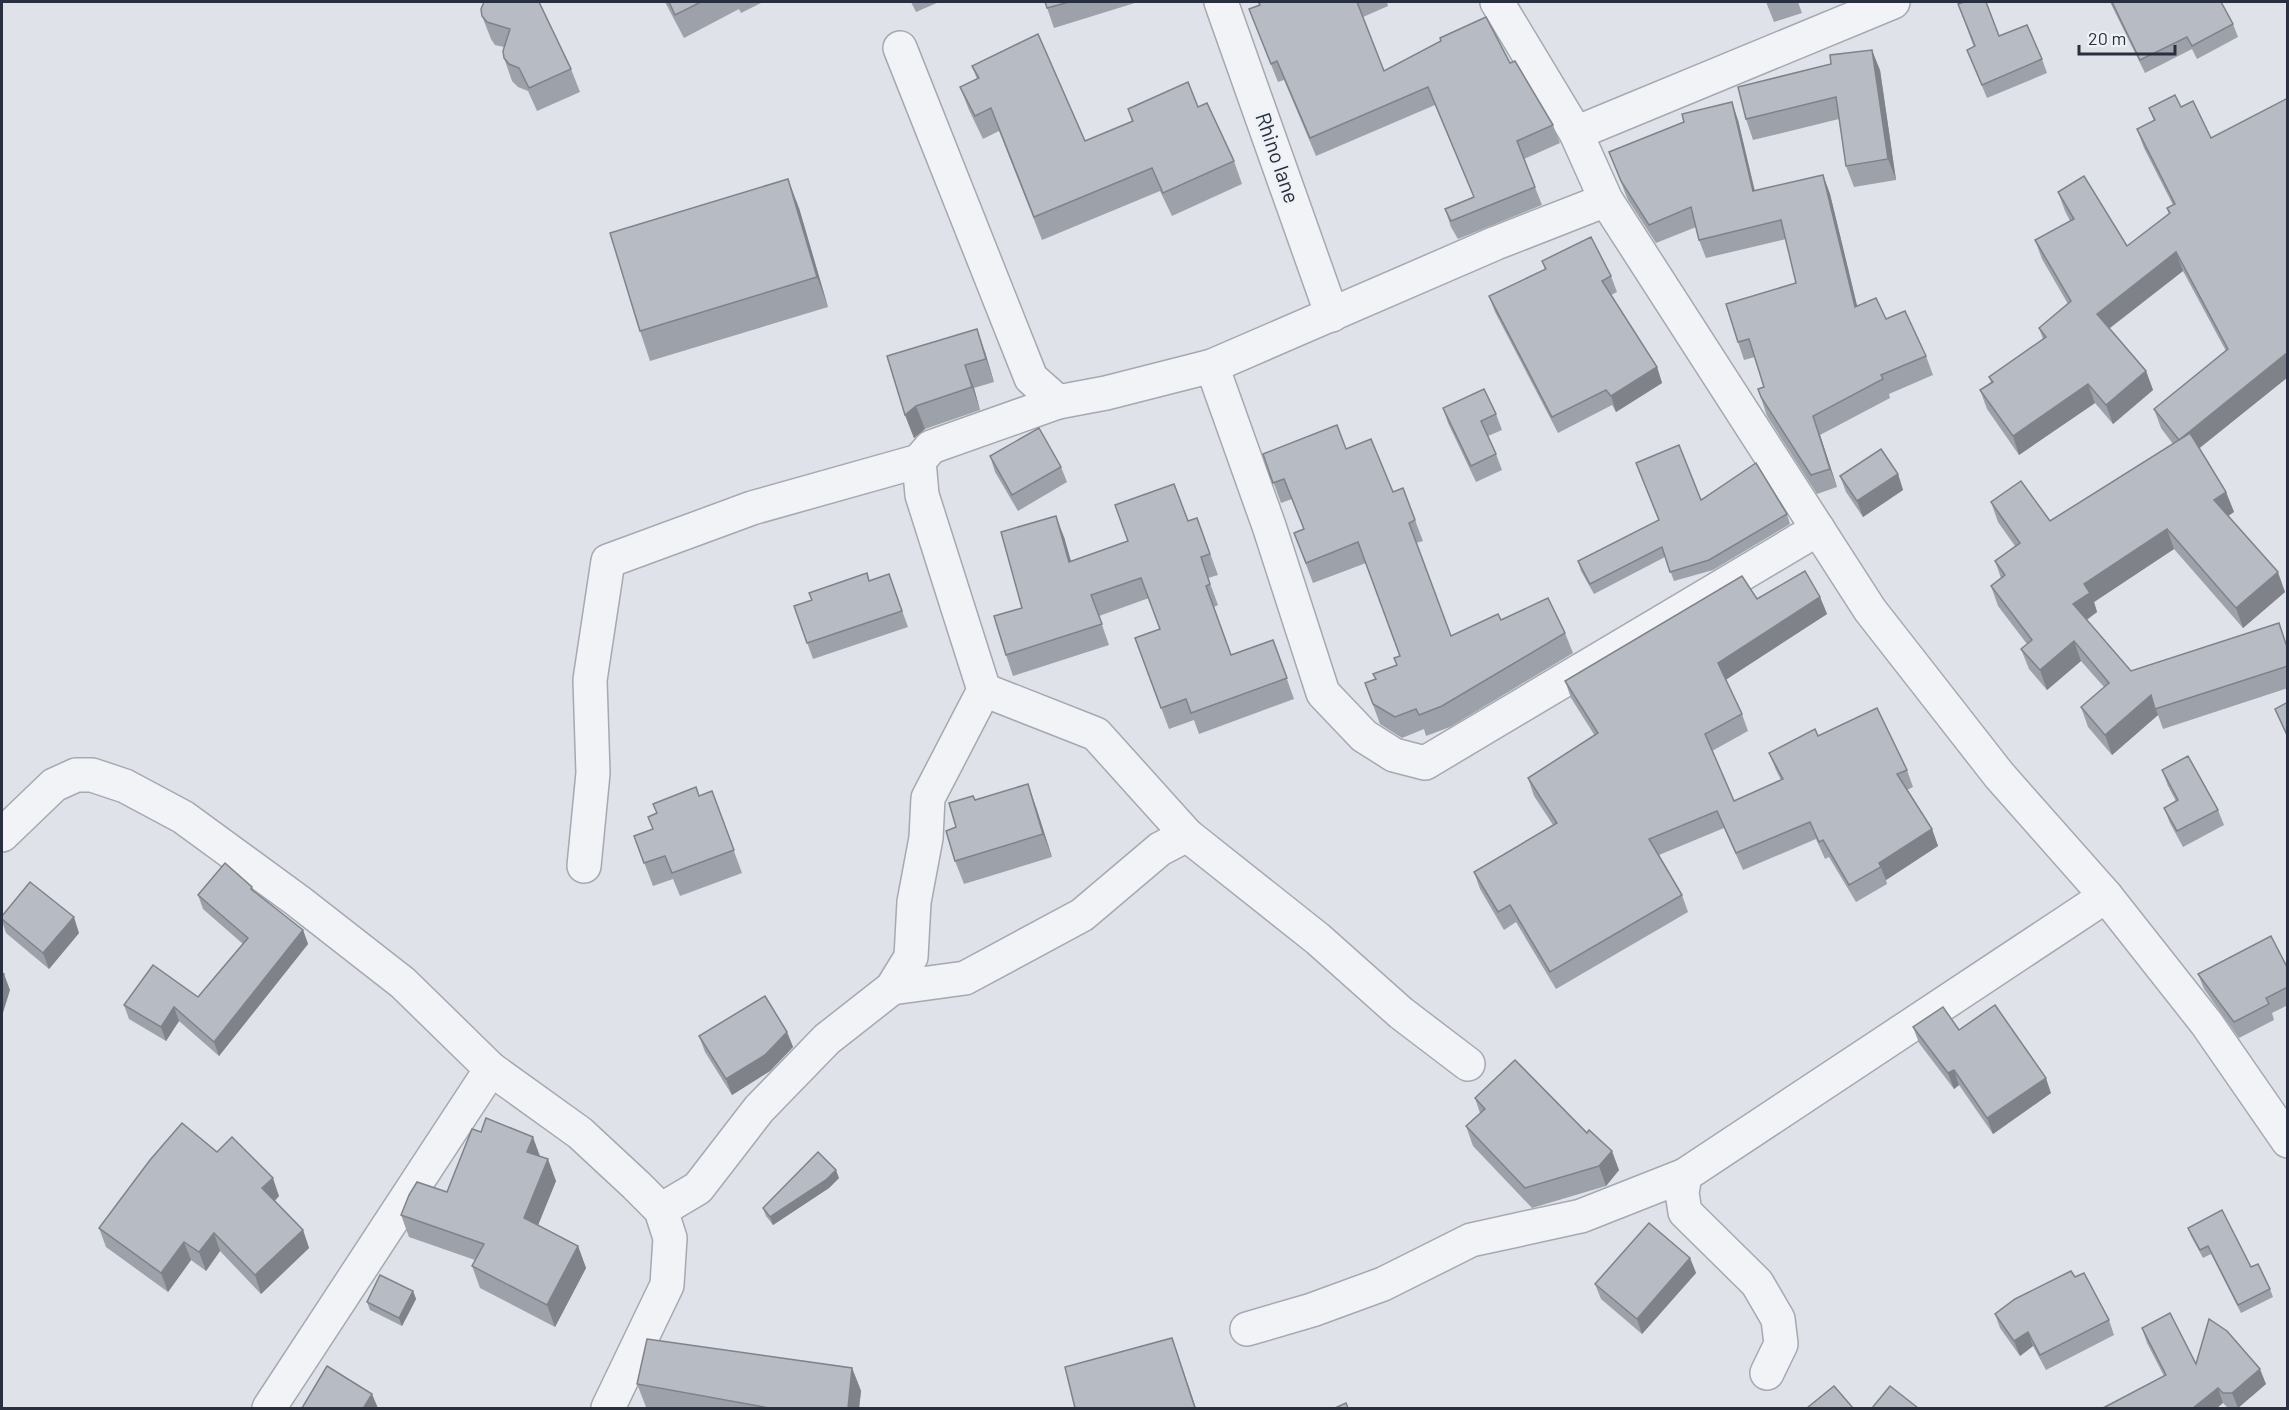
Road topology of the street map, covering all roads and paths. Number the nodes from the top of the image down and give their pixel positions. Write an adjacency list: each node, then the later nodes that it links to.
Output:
1 (1221, 2): 7 (street, Rhino lane)
2 (1497, 2): 5 (street)
3 (1893, 2): 5 (street)
4 (900, 48): 9 (street)
5 (1576, 133): 6 (street)
6 (1606, 200): 7 (street); 11 (street)
7 (1332, 315): 8 (street)
8 (1212, 366): 9 (street); 11 (street)
9 (1058, 402): 10 (street)
10 (919, 461): 12 (street); 15 (street)
11 (1818, 529): 16 (street)
12 (984, 690): 14 (street); 17 (street)
13 (2, 835): 19 (street)
14 (1187, 835): 17 (street); 18 (street)
15 (584, 866)
16 (2106, 896): 20 (street); 21 (street)
17 (892, 988): 22 (street)
18 (1468, 1064)
19 (491, 1069): 22 (street); 25 (street)
20 (2288, 1141)
21 (1685, 1175): 23 (street); 24 (street)
22 (661, 1210): 26 (street)
23 (1247, 1329)
24 (1767, 1373)
25 (269, 1408)
26 (608, 1408)

